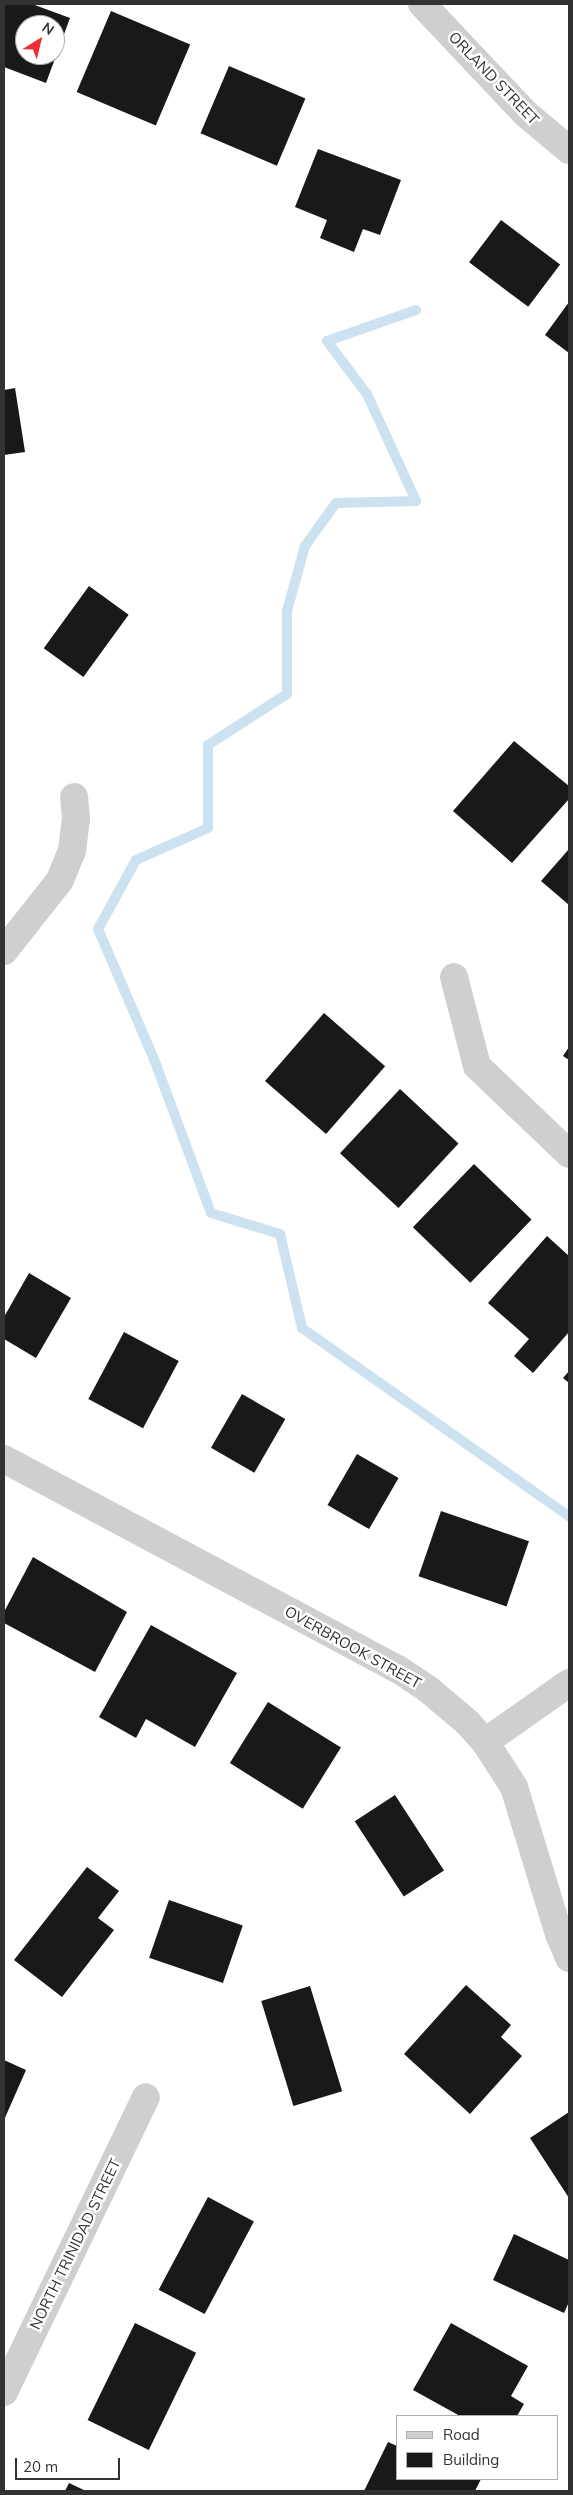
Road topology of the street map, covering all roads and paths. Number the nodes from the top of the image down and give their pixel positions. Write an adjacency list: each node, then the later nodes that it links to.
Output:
1 (422, 4): 2 (street, ORLAND STREET)
2 (569, 150)
3 (74, 797): 4 (street)
4 (4, 951)
5 (454, 977): 6 (street)
6 (569, 1154)
7 (4, 1459): 9 (street, OVERBROOK STREET)
8 (569, 1683): 9 (street)
9 (485, 1742): 10 (street, OVERBROOK STREET)
10 (569, 1958)
11 (146, 2097): 12 (street, NORTH TRINIDAD STREET)
12 (4, 2392)

